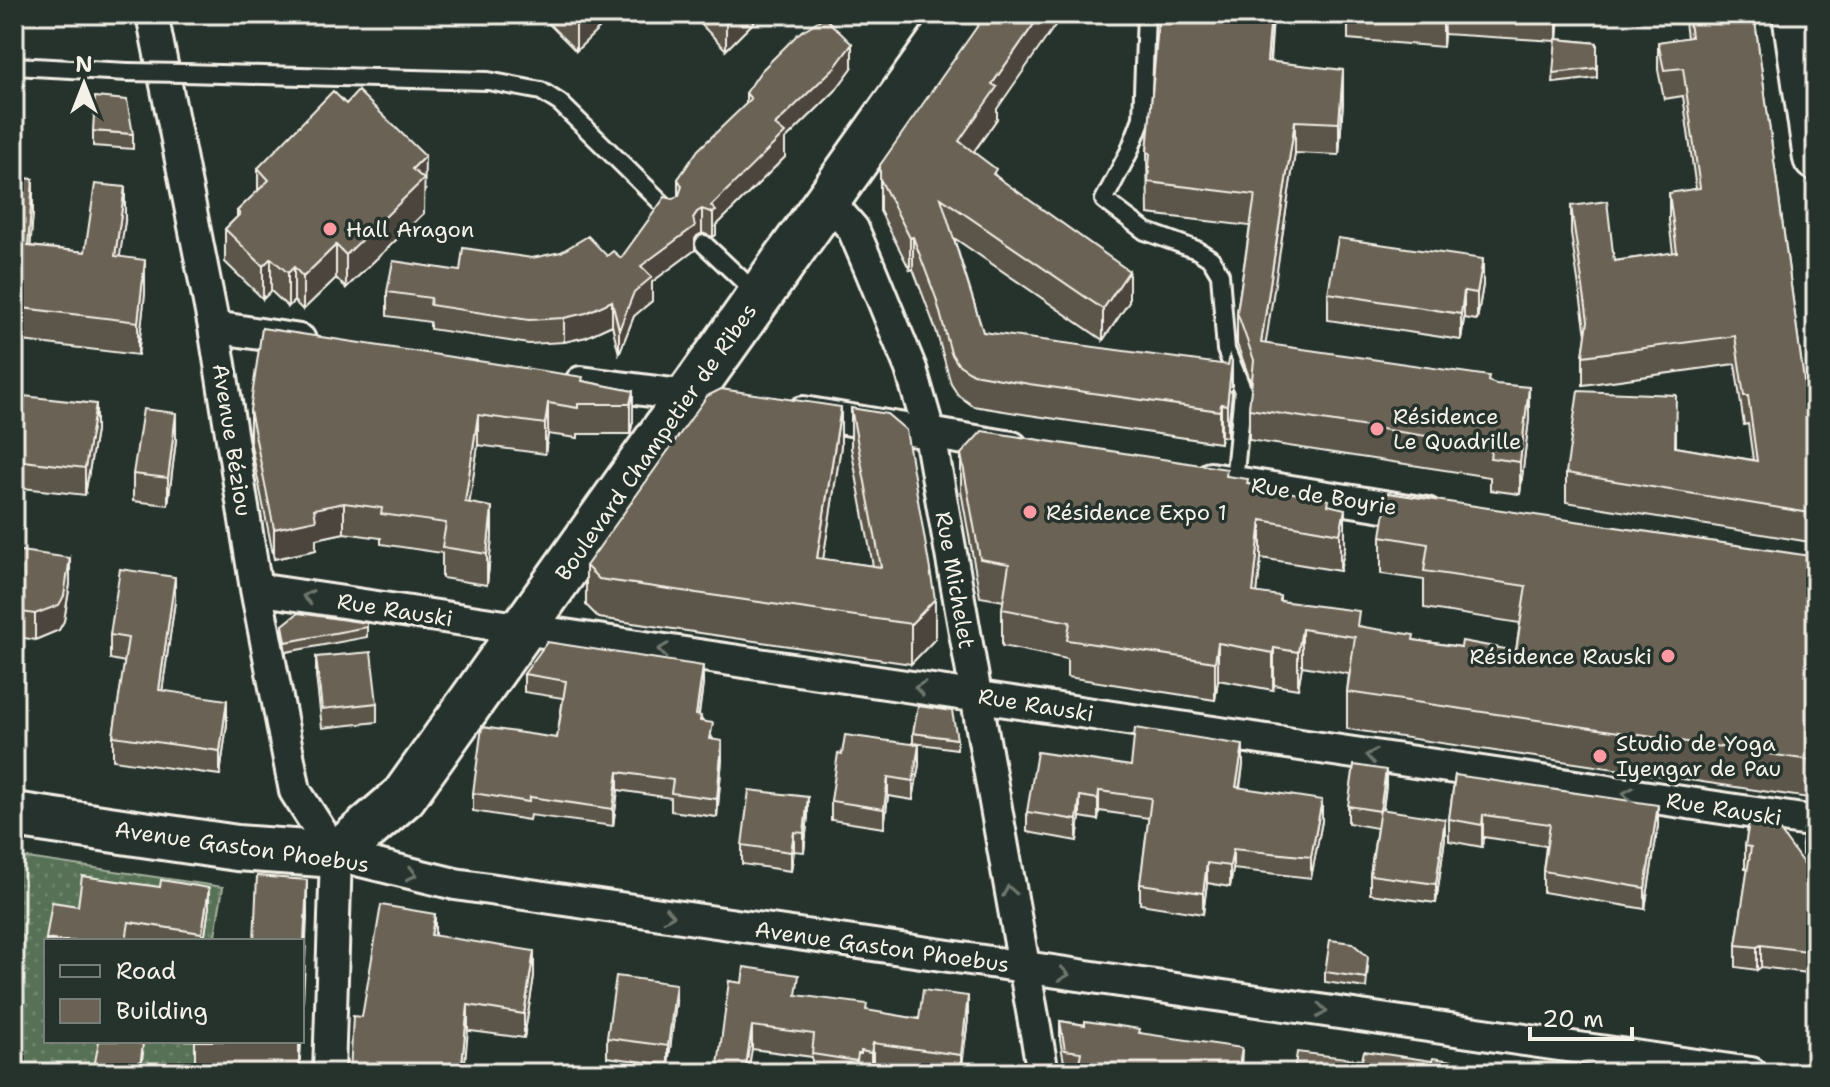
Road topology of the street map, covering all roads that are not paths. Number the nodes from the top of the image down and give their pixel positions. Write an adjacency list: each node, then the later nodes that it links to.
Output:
1 (152, 14): 11 (street, Avenue Béziou)
2 (960, 14): 7 (main road, Boulevard Champetier de Ribes)
3 (1146, 14): 20 (lane)
4 (1802, 21): 6 (main road)
5 (14, 66): 8 (lane, bridge)
6 (1816, 158)
7 (828, 200): 10 (main road, Boulevard Champetier de Ribes); 17 (street, Rue Michelet)
8 (671, 212)
9 (704, 244): 10 (lane)
10 (759, 296): 14 (main road, Boulevard Champetier de Ribes)
11 (214, 327): 12 (street); 22 (street, Avenue Béziou)
12 (335, 345)
13 (556, 378): 14 (street)
14 (687, 396): 15 (street); 23 (main road, Boulevard Champetier de Ribes)
15 (730, 401)
16 (777, 407): 17 (street)
17 (930, 435): 18 (street); 24 (street, Rue Michelet)
18 (1033, 451)
19 (1188, 475): 20 (street, Rue de Boyrie)
20 (1234, 482): 21 (street, Rue de Boyrie)
21 (1454, 517)
22 (256, 589): 23 (street, Rue Rauski, one-way to 22); 27 (street, Avenue Béziou)
23 (523, 630): 24 (street, Rue Rauski, one-way to 23); 27 (main road, Boulevard Champetier de Ribes)
24 (975, 696): 26 (street, Rue Rauski, one-way to 24); 28 (street, Rue Michelet, one-way to 24)
25 (14, 815): 27 (main road, Avenue Gaston Phoebus)
26 (1816, 822)
27 (336, 855): 28 (street, Avenue Gaston Phoebus, one-way to 28); 29 (street)
28 (1023, 967): 30 (street, Rue Michelet); 31 (street, Avenue Gaston Phoebus, one-way to 31)
29 (329, 1073)
30 (1043, 1073)
31 (1751, 1073)

